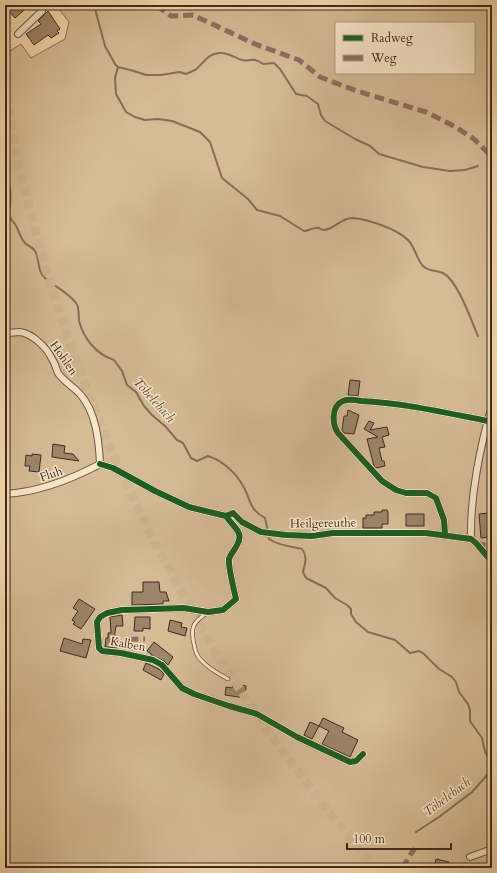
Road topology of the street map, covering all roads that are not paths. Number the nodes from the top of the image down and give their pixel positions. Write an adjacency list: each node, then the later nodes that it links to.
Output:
1 (43, 5): 2 (street)
2 (18, 34)
3 (5, 334): 6 (street, Hohlen)
4 (492, 406): 5 (street)
5 (488, 421): 9 (street); 10 (street)
6 (100, 464): 7 (street, Fluh); 8 (street, Heilgereuthe)
7 (5, 494)
8 (226, 516): 9 (street, Heilgereuthe); 12 (street, Kalben)
9 (445, 534): 10 (street, Heilgereuthe)
10 (471, 539): 11 (street)
11 (492, 562)
12 (208, 612): 13 (lane); 14 (street, Kalben)
13 (228, 679)
14 (363, 754)
15 (492, 850): 16 (street)
16 (470, 857)

